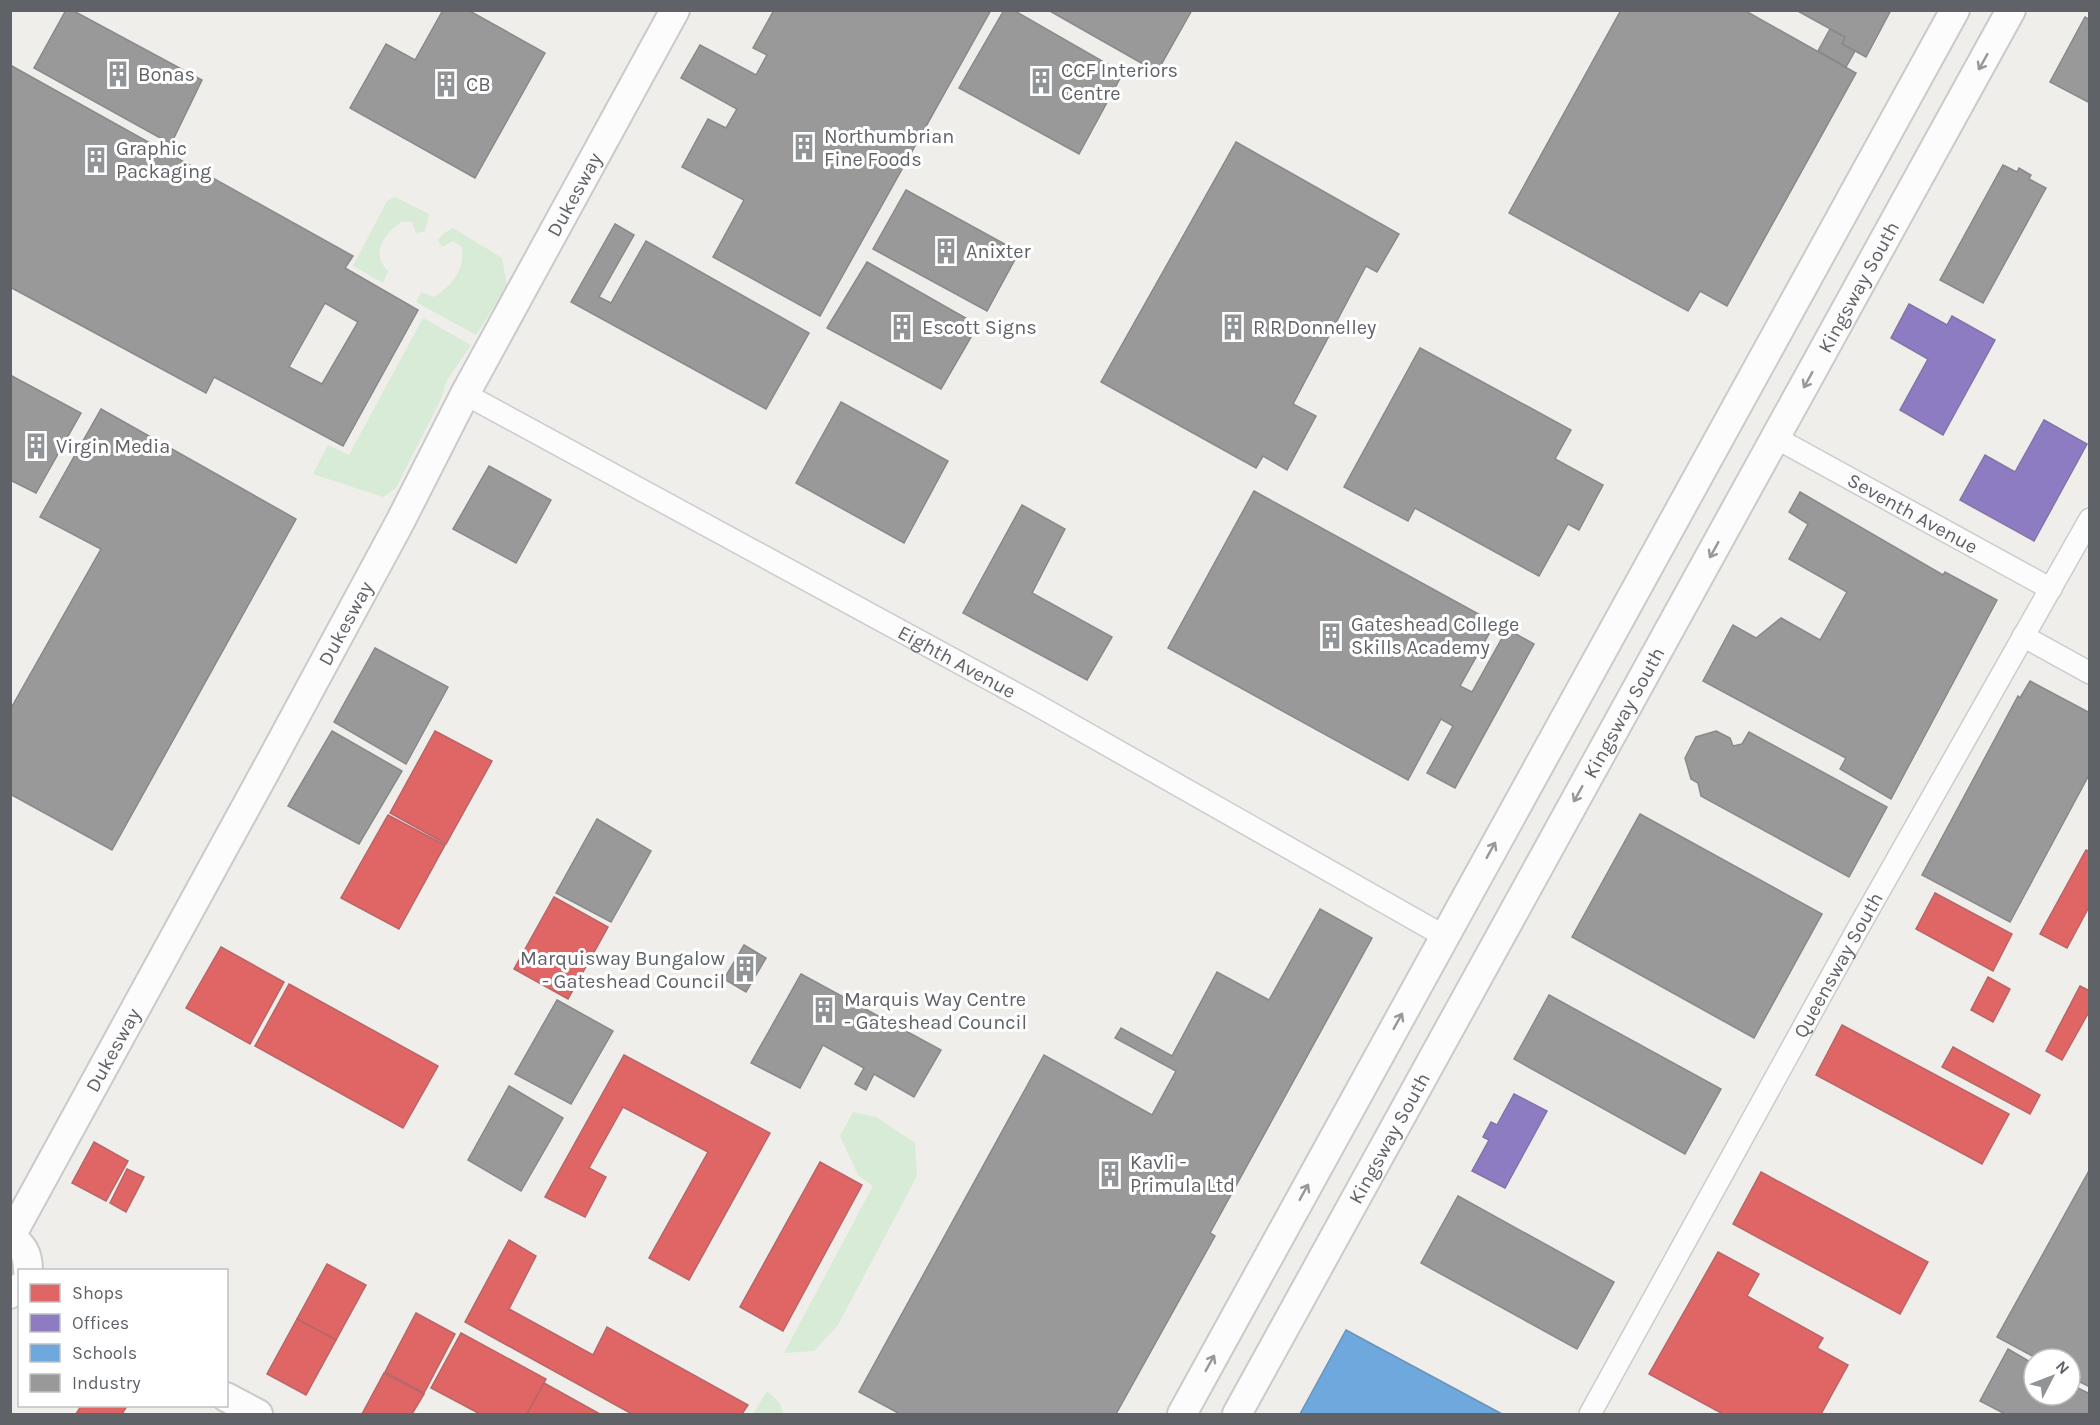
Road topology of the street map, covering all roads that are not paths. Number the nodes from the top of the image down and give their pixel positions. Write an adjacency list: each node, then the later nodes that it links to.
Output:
1 (675, 10): 4 (street, Dukesway)
2 (1955, 10): 10 (street, one-way to 2)
3 (2011, 10): 5 (street, Kingsway South, one-way to 5)
4 (465, 393): 10 (street, Eighth Avenue); 11 (street, Dukesway)
5 (1776, 438): 7 (street, Seventh Avenue); 16 (street, Kingsway South, one-way to 16)
6 (2090, 519): 7 (street, Queensway South)
7 (2051, 589): 8 (street, Queensway South)
8 (2023, 636): 9 (street); 17 (street, Queensway South)
9 (2090, 673)
10 (1444, 936): 15 (street, one-way to 10)
11 (10, 1236): 12 (street)
12 (28, 1269)
13 (228, 1398): 14 (street)
14 (258, 1414)
15 (1182, 1414)
16 (1237, 1414)
17 (1590, 1414)

